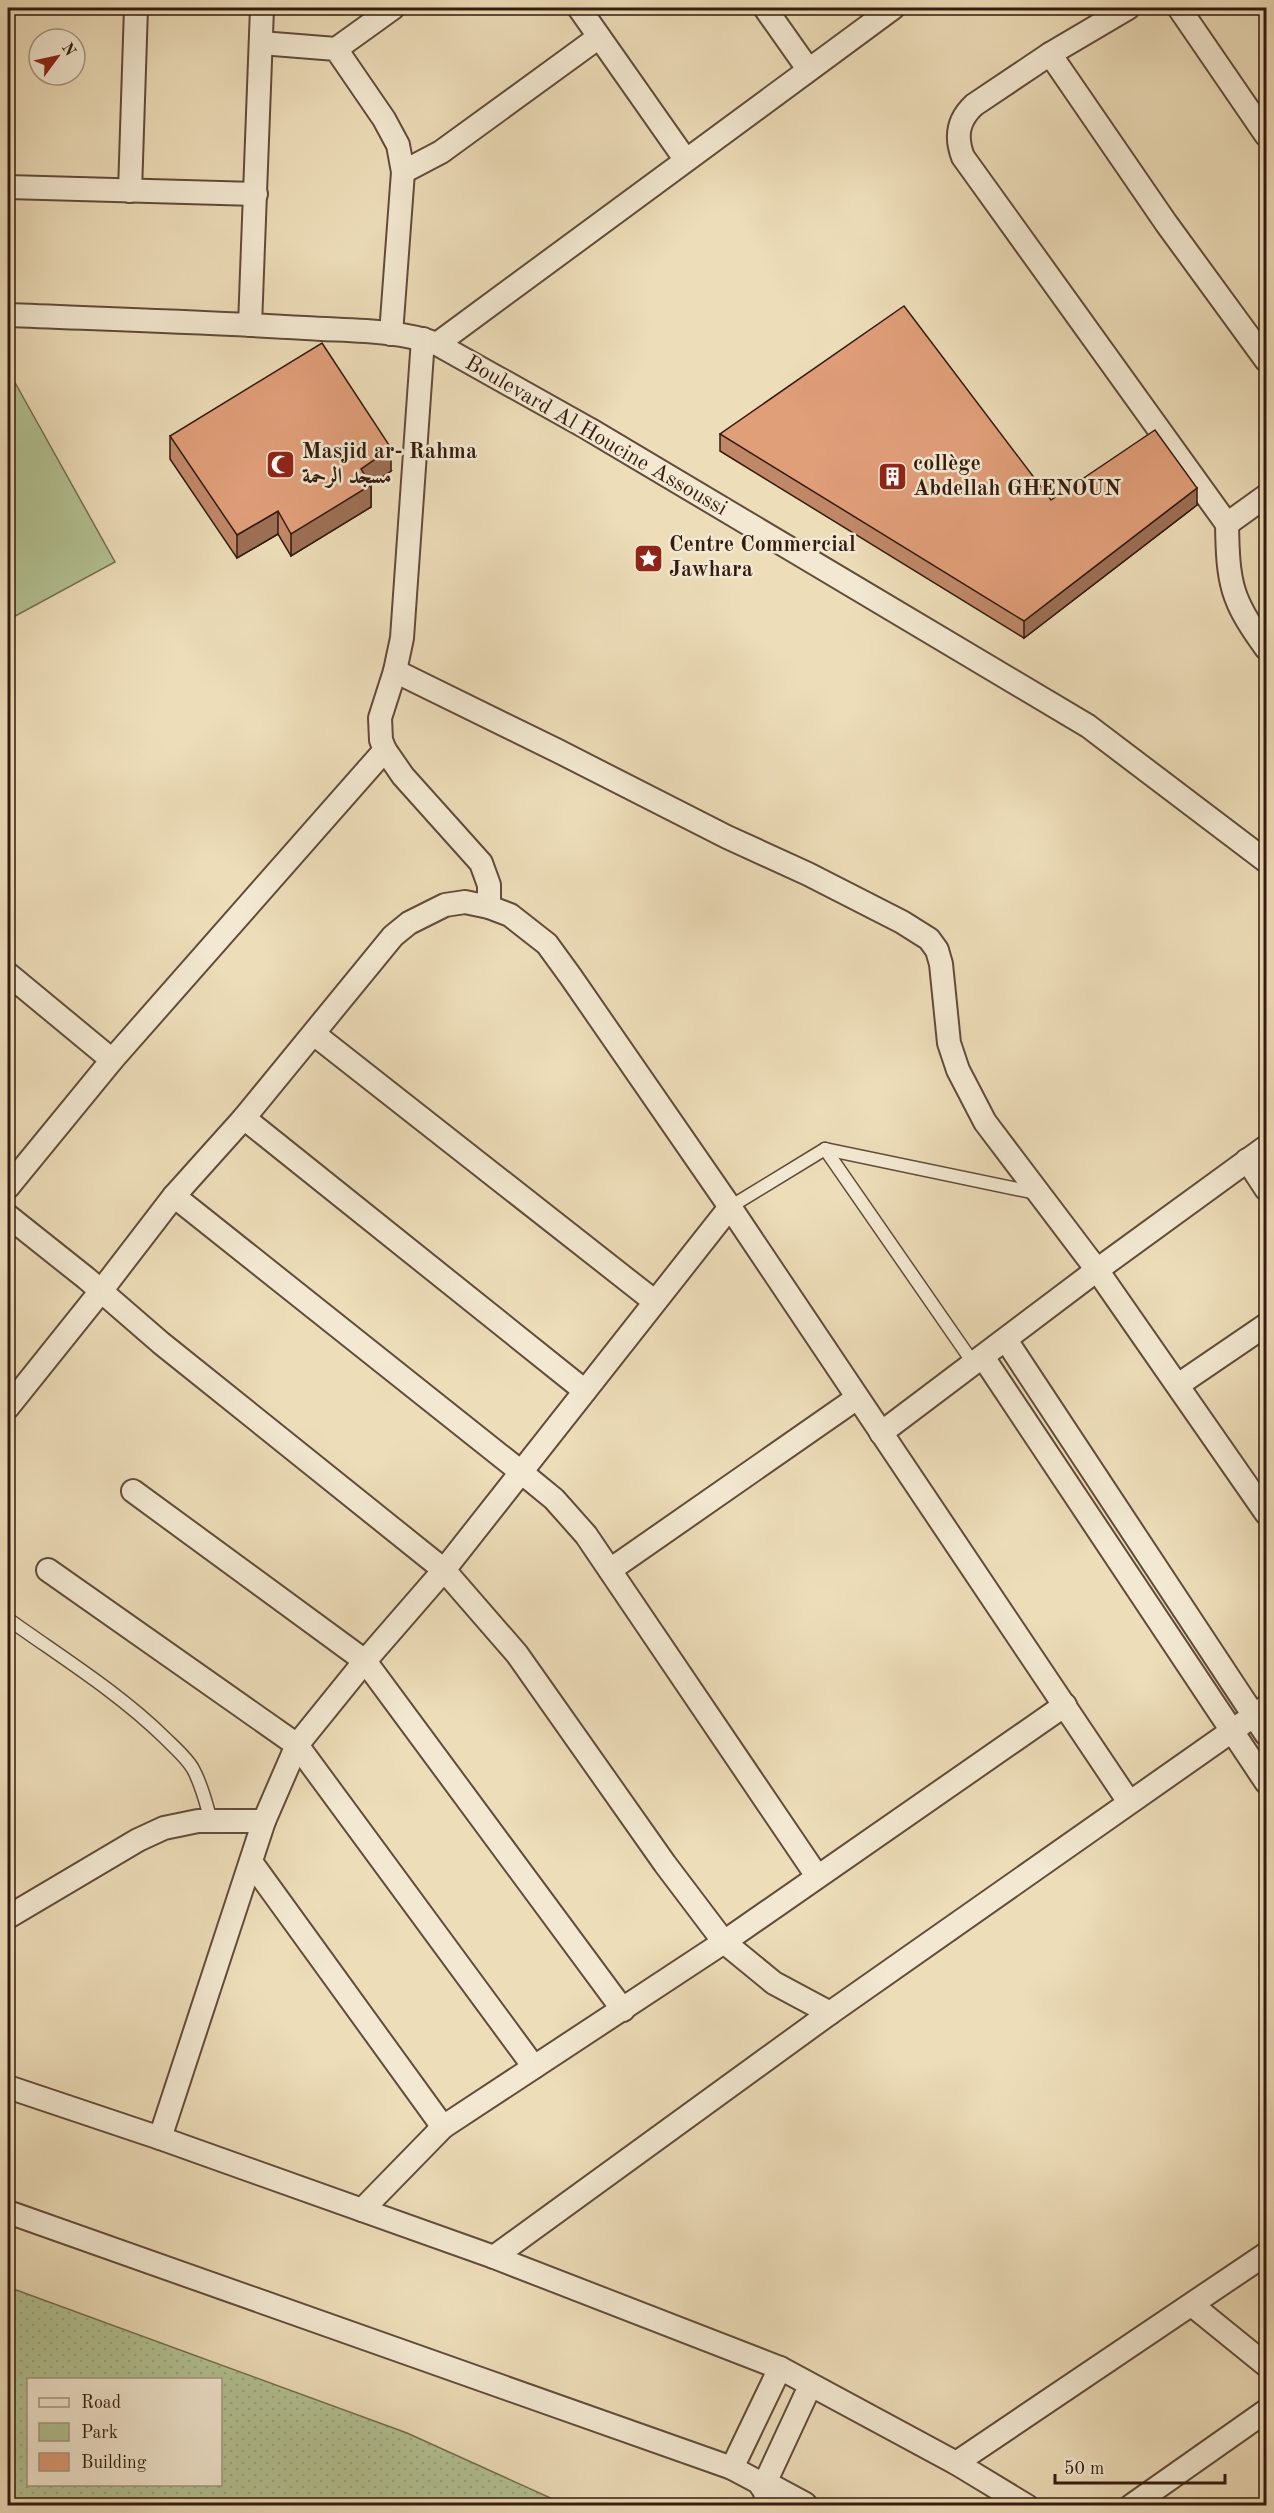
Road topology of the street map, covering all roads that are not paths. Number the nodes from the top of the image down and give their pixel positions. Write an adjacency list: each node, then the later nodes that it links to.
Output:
1 (136, 8): 18 (street)
2 (262, 8): 10 (street)
3 (393, 8): 11 (street)
4 (579, 8): 9 (street)
5 (765, 8): 13 (street)
6 (893, 8): 13 (street)
7 (1128, 8): 12 (street)
8 (1180, 8): 14 (street)
9 (599, 37): 15 (street); 16 (street)
10 (261, 43): 11 (street); 19 (street)
11 (336, 49): 16 (street)
12 (1050, 54): 24 (street); 26 (street)
13 (808, 69): 15 (street)
14 (1266, 135)
15 (685, 159): 23 (street)
16 (404, 172): 22 (street)
17 (8, 187): 18 (street)
18 (130, 191): 19 (street)
19 (256, 194): 21 (street)
20 (8, 315): 21 (street, Boulevard Al Houcine Assoussi)
21 (250, 325): 22 (street, Boulevard Al Houcine Assoussi)
22 (392, 334): 23 (street, Boulevard Al Houcine Assoussi)
23 (430, 341): 28 (street); 30 (street, Boulevard Al Houcine Assoussi)
24 (1266, 360)
25 (1266, 496): 26 (street)
26 (1227, 524): 27 (street)
27 (1266, 648)
28 (395, 671): 29 (street); 41 (street)
29 (385, 750): 31 (street); 34 (street)
30 (1266, 861)
31 (489, 907): 33 (street); 43 (street)
32 (8, 974): 34 (street)
33 (314, 1034): 35 (street); 47 (street)
34 (112, 1060): 39 (street)
35 (244, 1118): 42 (street); 52 (street)
36 (1266, 1147): 38 (street)
37 (825, 1149): 41 (lane); 43 (lane); 50 (lane)
38 (1247, 1160): 40 (street); 45 (street)
39 (8, 1187)
40 (1266, 1189)
41 (1036, 1193): 45 (street)
42 (174, 1196): 46 (street); 56 (street)
43 (730, 1207): 47 (street); 53 (street)
44 (8, 1216): 46 (street)
45 (1097, 1270): 49 (street); 51 (street)
46 (101, 1292): 54 (street); 61 (street)
47 (654, 1301): 52 (street)
48 (1266, 1325): 51 (street)
49 (1006, 1340): 50 (street); 66 (street)
50 (979, 1360): 55 (street); 67 (street)
51 (1178, 1385): 57 (street)
52 (585, 1391): 56 (street)
53 (857, 1398): 55 (street); 62 (street)
54 (8, 1407)
55 (881, 1433): 65 (street)
56 (521, 1472): 61 (street); 62 (street)
57 (1258, 1483): 59 (street)
58 (132, 1491): 64 (street)
59 (1266, 1513)
60 (48, 1570): 69 (street)
61 (444, 1570): 64 (street); 77 (street)
62 (610, 1570): 75 (street)
63 (8, 1619): 72 (lane)
64 (365, 1661): 69 (street); 78 (street)
65 (1065, 1705): 71 (street); 75 (street)
66 (1260, 1711): 67 (street); 68 (street)
67 (1231, 1729): 70 (street); 71 (street)
68 (1266, 1734)
69 (297, 1745): 73 (street); 80 (street)
70 (1266, 1782)
71 (1129, 1802): 79 (street)
72 (211, 1821): 73 (street); 76 (street)
73 (264, 1821): 74 (street)
74 (251, 1862): 82 (street); 83 (street)
75 (817, 1876): 77 (street)
76 (8, 1917)
77 (724, 1942): 78 (street); 79 (street)
78 (623, 2010): 80 (street)
79 (831, 2013): 87 (street)
80 (534, 2067): 82 (street)
81 (8, 2087): 83 (street)
82 (443, 2127): 84 (street)
83 (160, 2138): 84 (street)
84 (362, 2210): 87 (street)
85 (8, 2212): 94 (street)
86 (1266, 2253): 88 (street)
87 (494, 2257): 90 (street)
88 (1192, 2305): 89 (street); 93 (street)
89 (1266, 2365)
90 (780, 2368): 91 (street); 94 (street)
91 (810, 2386): 93 (street); 95 (street)
92 (1266, 2411): 98 (street)
93 (956, 2463): 97 (street)
94 (732, 2468): 95 (street)
95 (766, 2495): 96 (street)
96 (803, 2505)
97 (1027, 2505)
98 (1131, 2505)

